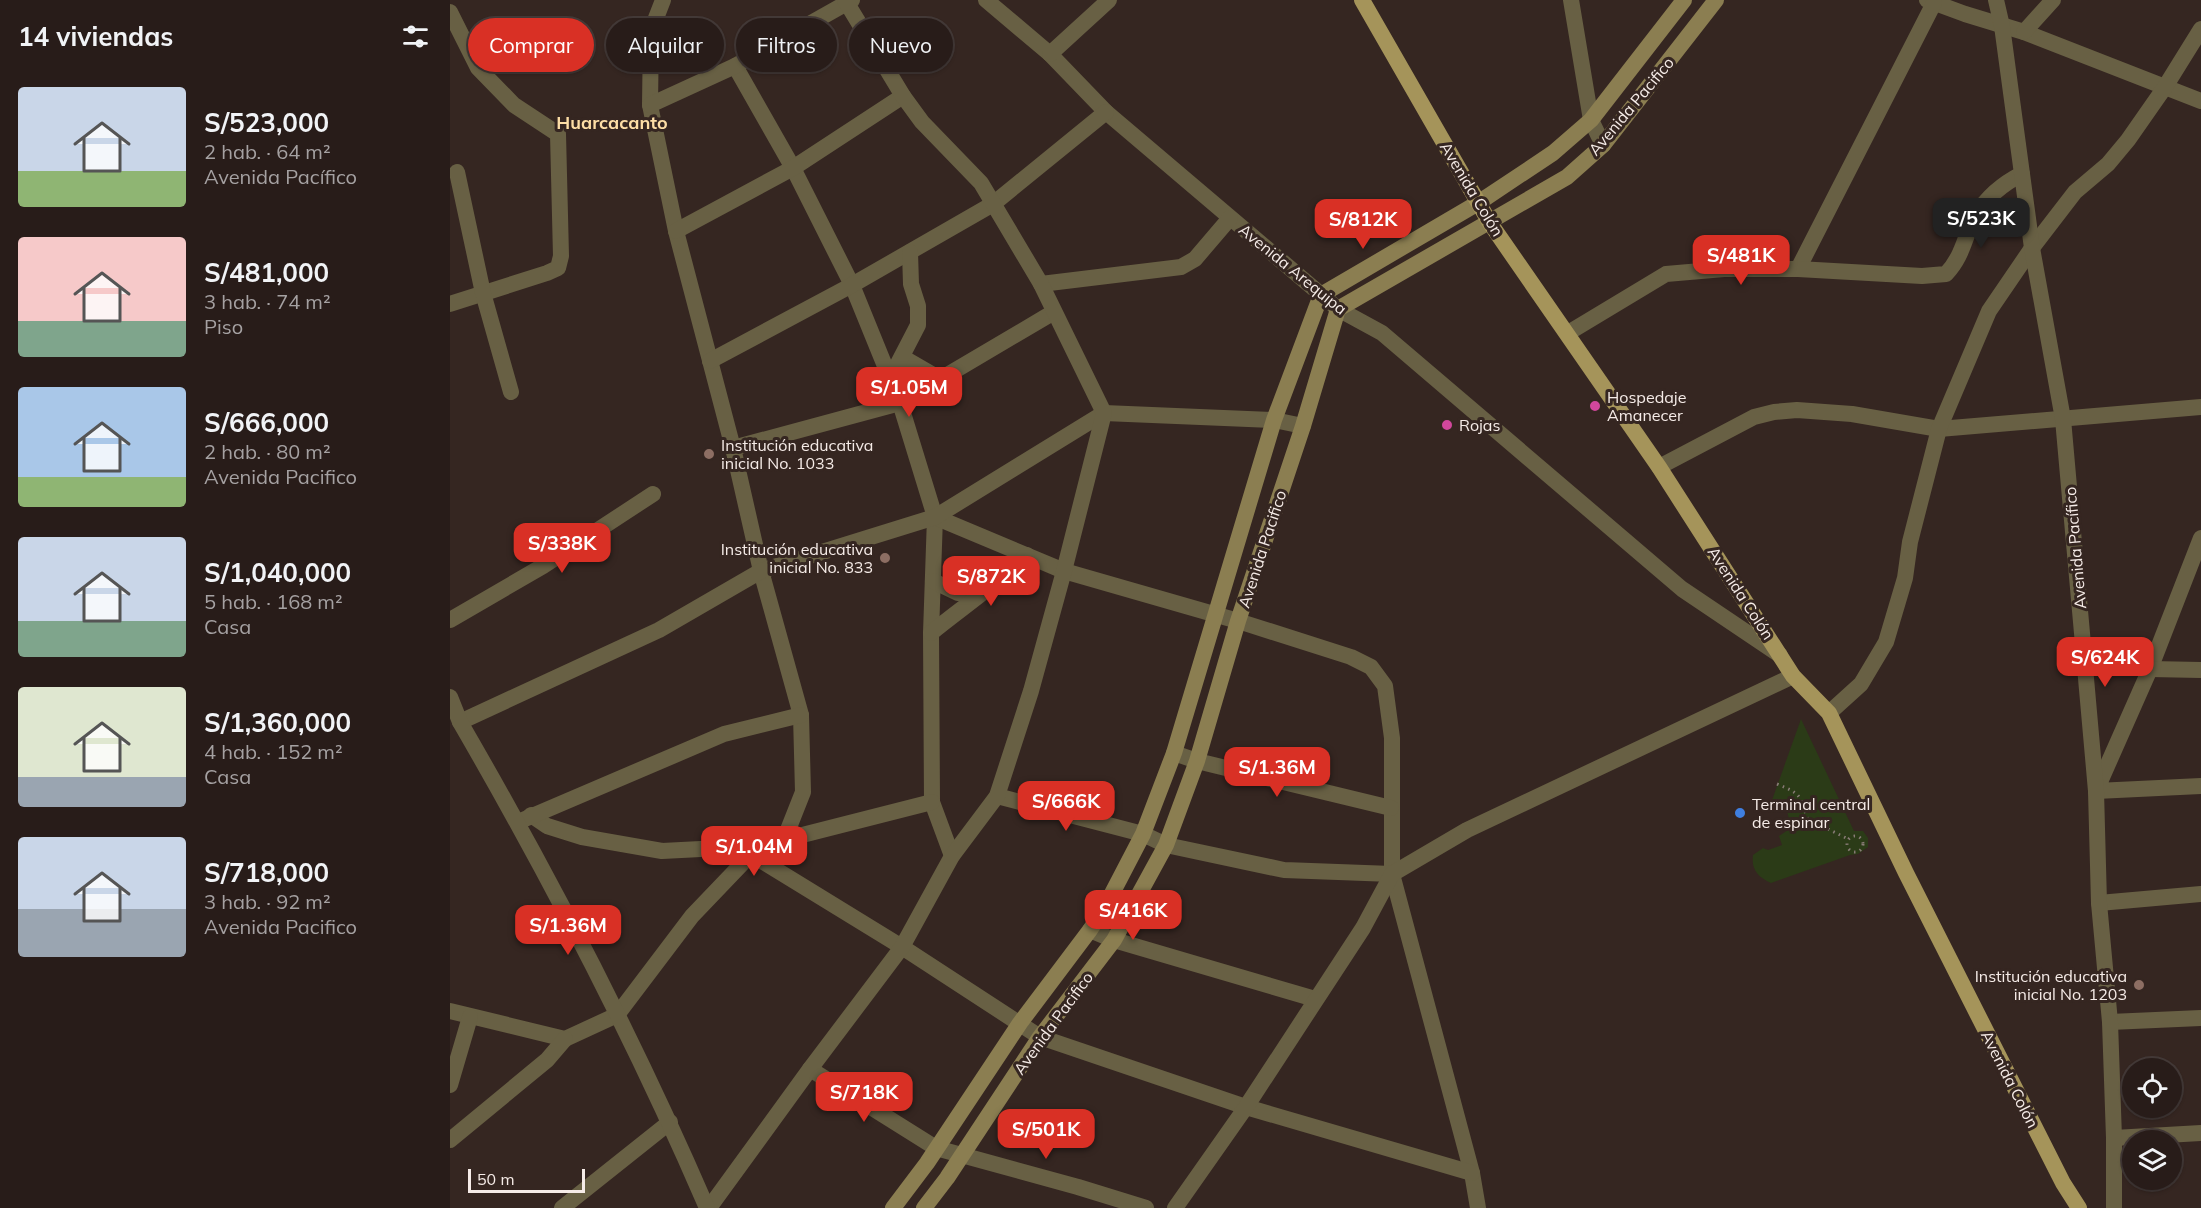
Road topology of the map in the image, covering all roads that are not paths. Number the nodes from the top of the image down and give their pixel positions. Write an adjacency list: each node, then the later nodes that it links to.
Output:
1 (663, 0): 21 (street)
2 (986, 0): 16 (street, Avenida Arequipa)
3 (1109, 0): 16 (street)
4 (1362, 0): 28 (main road, Avenida Colón)
5 (1571, 0): 23 (street)
6 (1684, 0): 11 (main road); 23 (main road, Avenida Pacifico)
7 (1996, 0): 13 (street, Avenida Pacífico)
8 (2053, 0): 15 (street)
9 (848, 1): 17 (street); 19 (street)
10 (1931, 2): 13 (street); 35 (street)
11 (1711, 7): 24 (main road, Avenida Pacifico)
12 (450, 12): 38 (street)
13 (2002, 26): 15 (street); 27 (street, Avenida Pacífico)
14 (2201, 29): 18 (street)
15 (2024, 32): 18 (street)
16 (1050, 54): 22 (street, Avenida Arequipa)
17 (735, 66): 21 (street); 25 (street)
18 (2165, 87): 20 (street); 33 (street)
19 (903, 96): 25 (street); 29 (street)
20 (2201, 101)
21 (650, 105): 32 (street)
22 (1106, 112): 29 (street); 30 (street, Avenida Arequipa)
23 (1591, 120): 24 (street); 28 (main road, Avenida Pacifico)
24 (1603, 145): 31 (main road, Avenida Pacifico)
25 (793, 168): 32 (street); 37 (street)
26 (457, 172): 38 (street)
27 (2022, 174): 33 (street, Avenida Pacífico); 35 (street)
28 (1478, 203): 31 (main road, Avenida Colón); 39 (main road, Avenida Pacifico)
29 (993, 204): 34 (street); 36 (street)
30 (1230, 218): 36 (street); 39 (street, Avenida Arequipa)
31 (1490, 223): 41 (main road, Avenida Pacifico); 43 (main road, Avenida Colón)
32 (676, 231): 45 (street)
33 (2032, 248): 52 (street, Avenida Pacífico); 55 (street)
34 (910, 252): 37 (street); 44 (street)
35 (1798, 269): 43 (street)
36 (1041, 284): 42 (street)
37 (852, 285): 45 (street); 46 (street)
38 (483, 294): 40 (street); 48 (street)
39 (1321, 294): 41 (street, Avenida Arequipa); 53 (main road, Avenida Pacifico)
40 (450, 304)
41 (1338, 309): 54 (main road, Avenida Pacifico); 71 (street, Avenida Arequipa)
42 (1054, 312): 47 (street); 51 (street)
43 (1568, 333): 57 (main road, Avenida Colón)
44 (902, 357): 46 (street); 47 (street)
45 (710, 361): 56 (street)
46 (890, 379): 49 (street)
47 (940, 379): 49 (street)
48 (511, 392)
49 (900, 403): 56 (street); 59 (street)
50 (2201, 407): 52 (street)
51 (1104, 413): 53 (street); 59 (street); 64 (street)
52 (2063, 419): 55 (street); 82 (street, Avenida Pacífico)
53 (1274, 420): 54 (street); 67 (main road, Avenida Pacifico)
54 (1303, 426): 69 (main road, Avenida Pacifico)
55 (1939, 429): 57 (street); 76 (street)
56 (733, 448): 63 (street)
57 (1659, 467): 71 (main road, Avenida Colón)
58 (653, 494): 68 (street)
59 (935, 517): 61 (street); 63 (street); 65 (street)
60 (2200, 544): 62 (street); 72 (street)
61 (1027, 555): 64 (street); 66 (street)
62 (2201, 568)
63 (761, 571): 77 (street); 78 (street)
64 (1064, 571): 67 (street); 83 (street)
65 (933, 581): 66 (street); 70 (street)
66 (979, 594): 70 (street)
67 (1217, 615): 69 (street); 79 (main road, Avenida Pacifico)
68 (450, 620)
69 (1238, 621): 80 (main road, Avenida Pacifico); 85 (street)
70 (931, 633): 84 (street)
71 (1782, 656): 74 (main road, Avenida Colón)
72 (2150, 669): 73 (street); 82 (street)
73 (2201, 670)
74 (1793, 676): 76 (main road, Avenida Colón); 92 (street)
75 (450, 697): 78 (street)
76 (1829, 713): 124 (main road, Avenida Colón)
77 (801, 715): 86 (street); 88 (street)
78 (460, 722): 86 (street)
79 (1174, 753): 80 (street); 87 (main road, Avenida Pacifico)
80 (1197, 761): 85 (street); 89 (main road, Avenida Pacifico)
81 (2201, 786): 82 (street)
82 (2096, 791): 94 (street, Avenida Pacífico)
83 (997, 796): 87 (street); 91 (street)
84 (932, 802): 88 (street); 91 (street)
85 (1391, 808): 92 (street)
86 (525, 818): 90 (street); 100 (street)
87 (1143, 834): 89 (street); 95 (main road, Avenida Pacifico)
88 (784, 840): 90 (street)
89 (1166, 845): 92 (street); 96 (main road, Avenida Pacifico)
90 (756, 851): 97 (street); 100 (street)
91 (952, 856): 97 (street)
92 (1392, 874): 98 (street); 116 (street)
93 (2201, 894): 94 (street)
94 (2099, 903): 103 (street, Avenida Pacífico)
95 (1090, 930): 96 (street); 104 (main road, Avenida Pacifico)
96 (1114, 940): 98 (street); 105 (main road, Avenida Pacifico)
97 (902, 947): 104 (street); 107 (street)
98 (1315, 999): 109 (street)
99 (450, 1011): 101 (street)
100 (617, 1015): 106 (street); 110 (street)
101 (470, 1017): 106 (street); 108 (street)
102 (2201, 1018): 103 (street)
103 (2110, 1022): 112 (street, Avenida Pacífico)
104 (1020, 1023): 105 (street); 114 (main road, Avenida Pacifico)
105 (1040, 1037): 109 (street); 115 (main road, Avenida Pacifico)
106 (565, 1040): 113 (street)
107 (810, 1069): 114 (street); 118 (street)
108 (450, 1085)
109 (1246, 1107): 116 (street); 122 (street)
110 (670, 1122): 117 (street); 118 (street)
111 (2201, 1133): 112 (street)
112 (2114, 1138): 125 (street, Avenida Pacífico)
113 (450, 1140)
114 (936, 1148): 115 (street); 119 (main road, Avenida Pacifico)
115 (963, 1154): 120 (main road, Avenida Pacifico); 121 (street)
116 (1472, 1173): 123 (street)
117 (562, 1208)
118 (708, 1208)
119 (893, 1208)
120 (924, 1208)
121 (1146, 1208)
122 (1175, 1208)
123 (1478, 1208)
124 (2079, 1208)
125 (2114, 1208)

